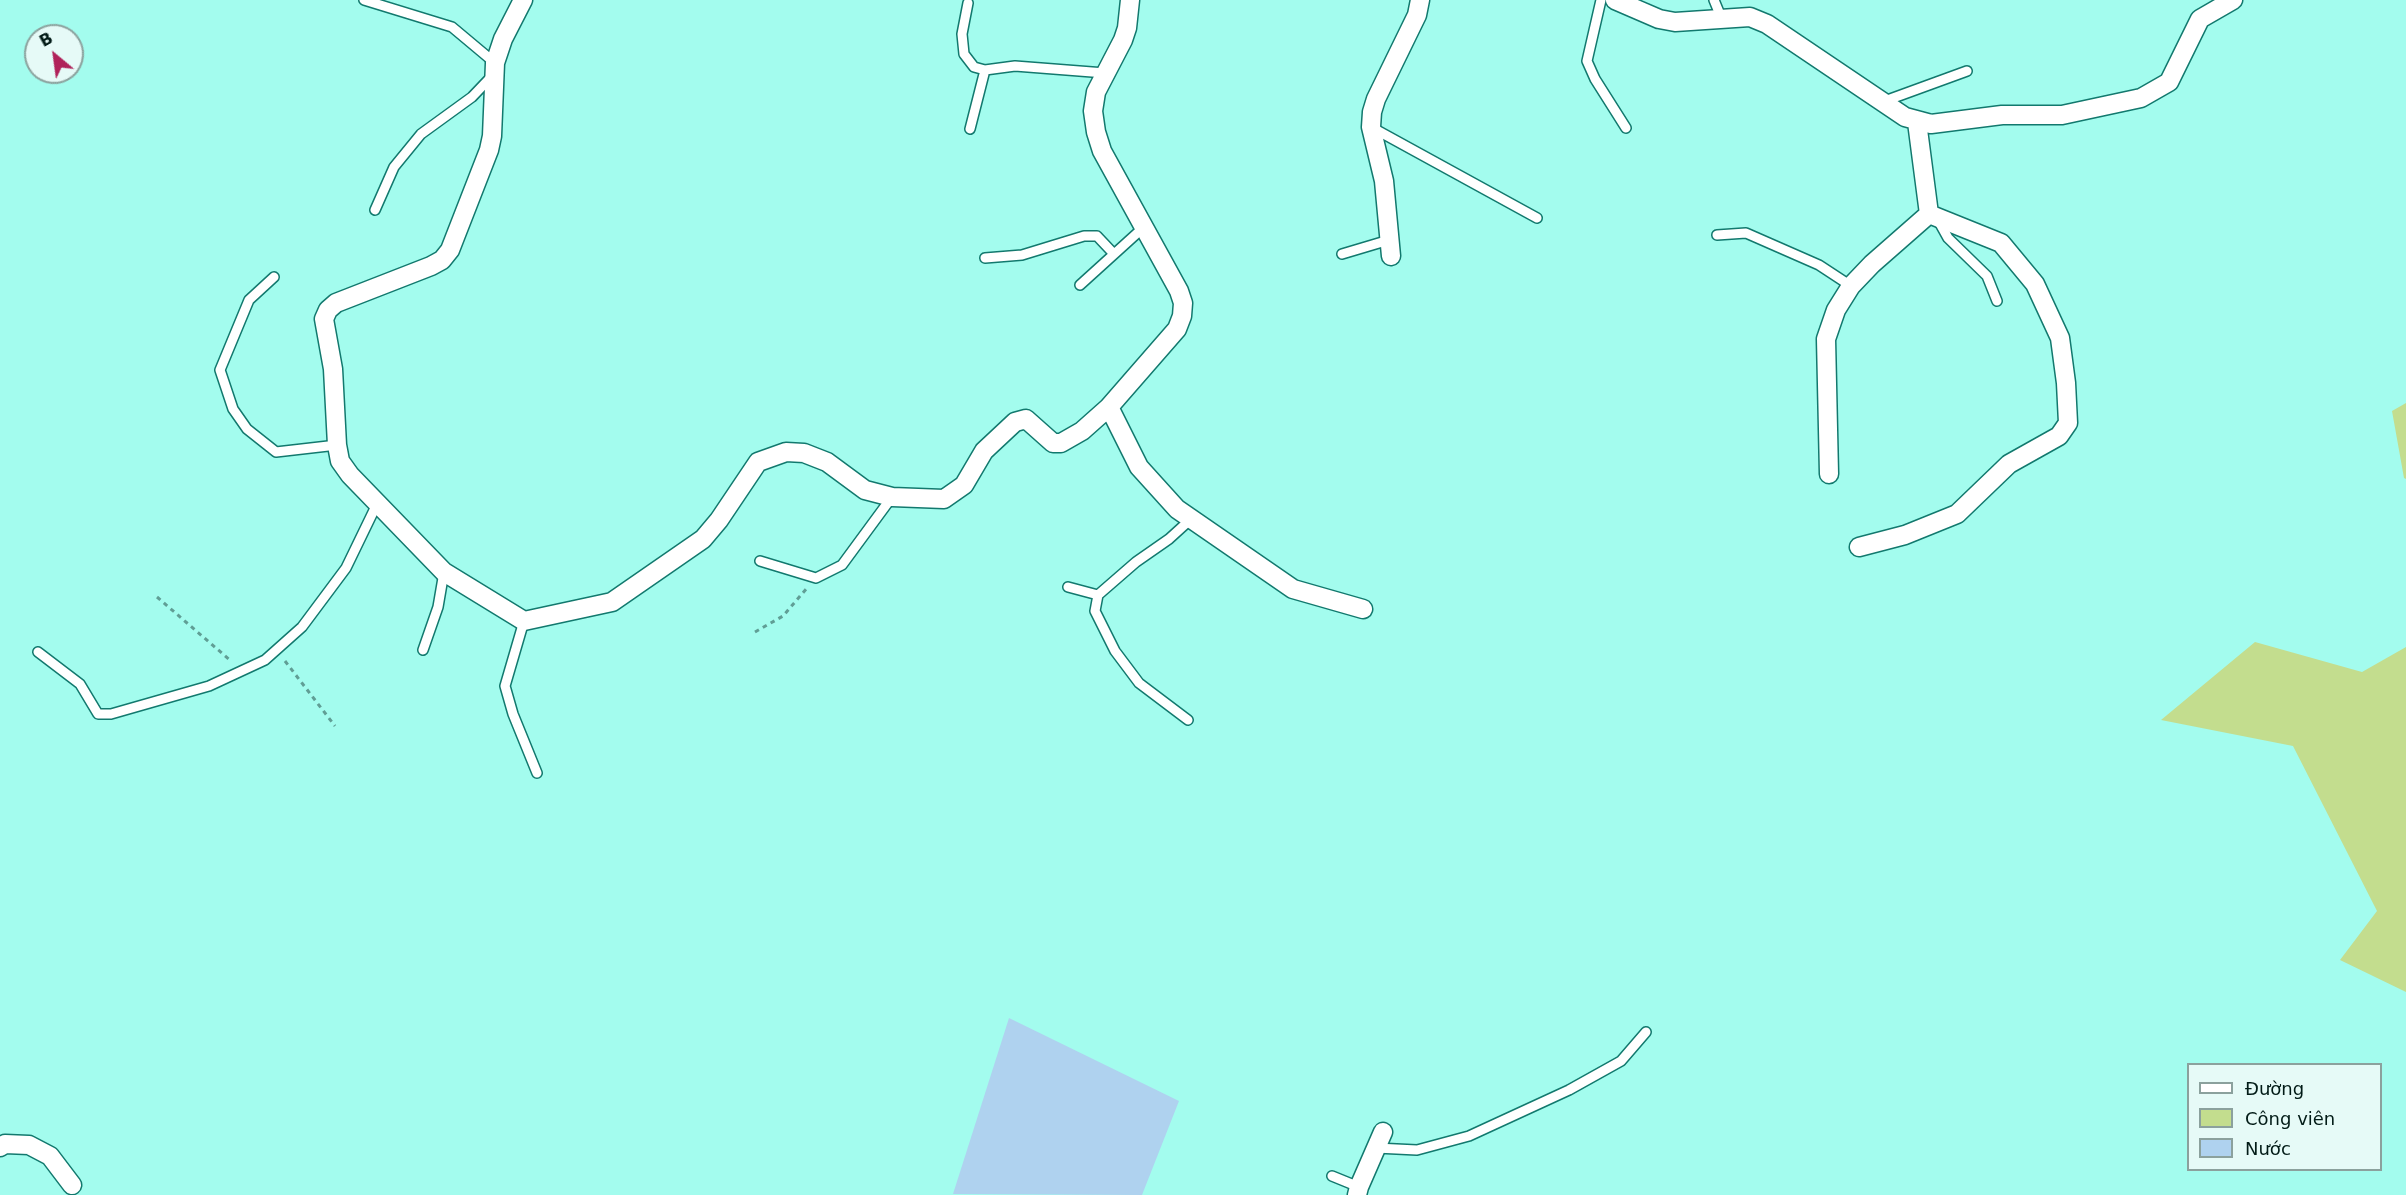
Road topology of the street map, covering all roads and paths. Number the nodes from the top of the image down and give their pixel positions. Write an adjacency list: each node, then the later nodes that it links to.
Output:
1 (364, 0): 12 (lane)
2 (523, 0): 12 (street)
3 (1130, 0): 15 (street)
4 (1420, 0): 18 (street)
5 (1601, 0): 19 (lane)
6 (1616, 0): 11 (street)
7 (1714, 0): 11 (lane)
8 (2233, 0): 10 (street)
9 (968, 3): 13 (lane)
10 (2205, 6): 17 (street)
11 (1722, 17): 16 (street)
12 (495, 68): 21 (lane); 35 (street)
13 (985, 70): 15 (lane); 20 (lane)
14 (1967, 71): 16 (lane)
15 (1105, 73): 24 (street)
16 (1882, 102): 17 (street)
17 (1917, 122): 22 (street)
18 (1371, 127): 23 (lane); 26 (street)
19 (1626, 128)
20 (970, 129)
21 (375, 210)
22 (1933, 216): 32 (street); 33 (lane); 40 (street)
23 (1537, 218)
24 (1144, 227): 27 (lane); 34 (street)
25 (1718, 235): 32 (lane)
26 (1390, 248): 28 (lane)
27 (1114, 254): 29 (lane); 31 (lane)
28 (1342, 254)
29 (985, 258)
30 (274, 277): 35 (lane)
31 (1080, 285)
32 (1851, 286): 36 (street)
33 (1997, 301)
34 (1109, 407): 37 (street); 39 (street)
35 (337, 445): 38 (street)
36 (1829, 474)
37 (892, 498): 43 (lane); 48 (street)
38 (377, 504): 42 (street); 50 (lane)
39 (1191, 519): 45 (lane); 47 (street)
40 (1858, 547)
41 (760, 561): 43 (lane)
42 (444, 572): 48 (street); 51 (lane)
43 (816, 578): 49 (path)
44 (1068, 587): 45 (lane)
45 (1098, 595): 54 (lane)
46 (157, 597): 53 (path)
47 (1363, 609)
48 (524, 621): 56 (lane)
49 (756, 632)
50 (276, 650): 53 (lane); 55 (path)
51 (423, 650)
52 (38, 652): 53 (lane)
53 (241, 671)
54 (1188, 720)
55 (335, 726)
56 (537, 773)
57 (1646, 1032): 58 (lane)
58 (1379, 1140): 62 (street)
59 (0, 1147): 61 (street)
60 (1332, 1176): 62 (lane)
61 (72, 1185)
62 (1358, 1191)

